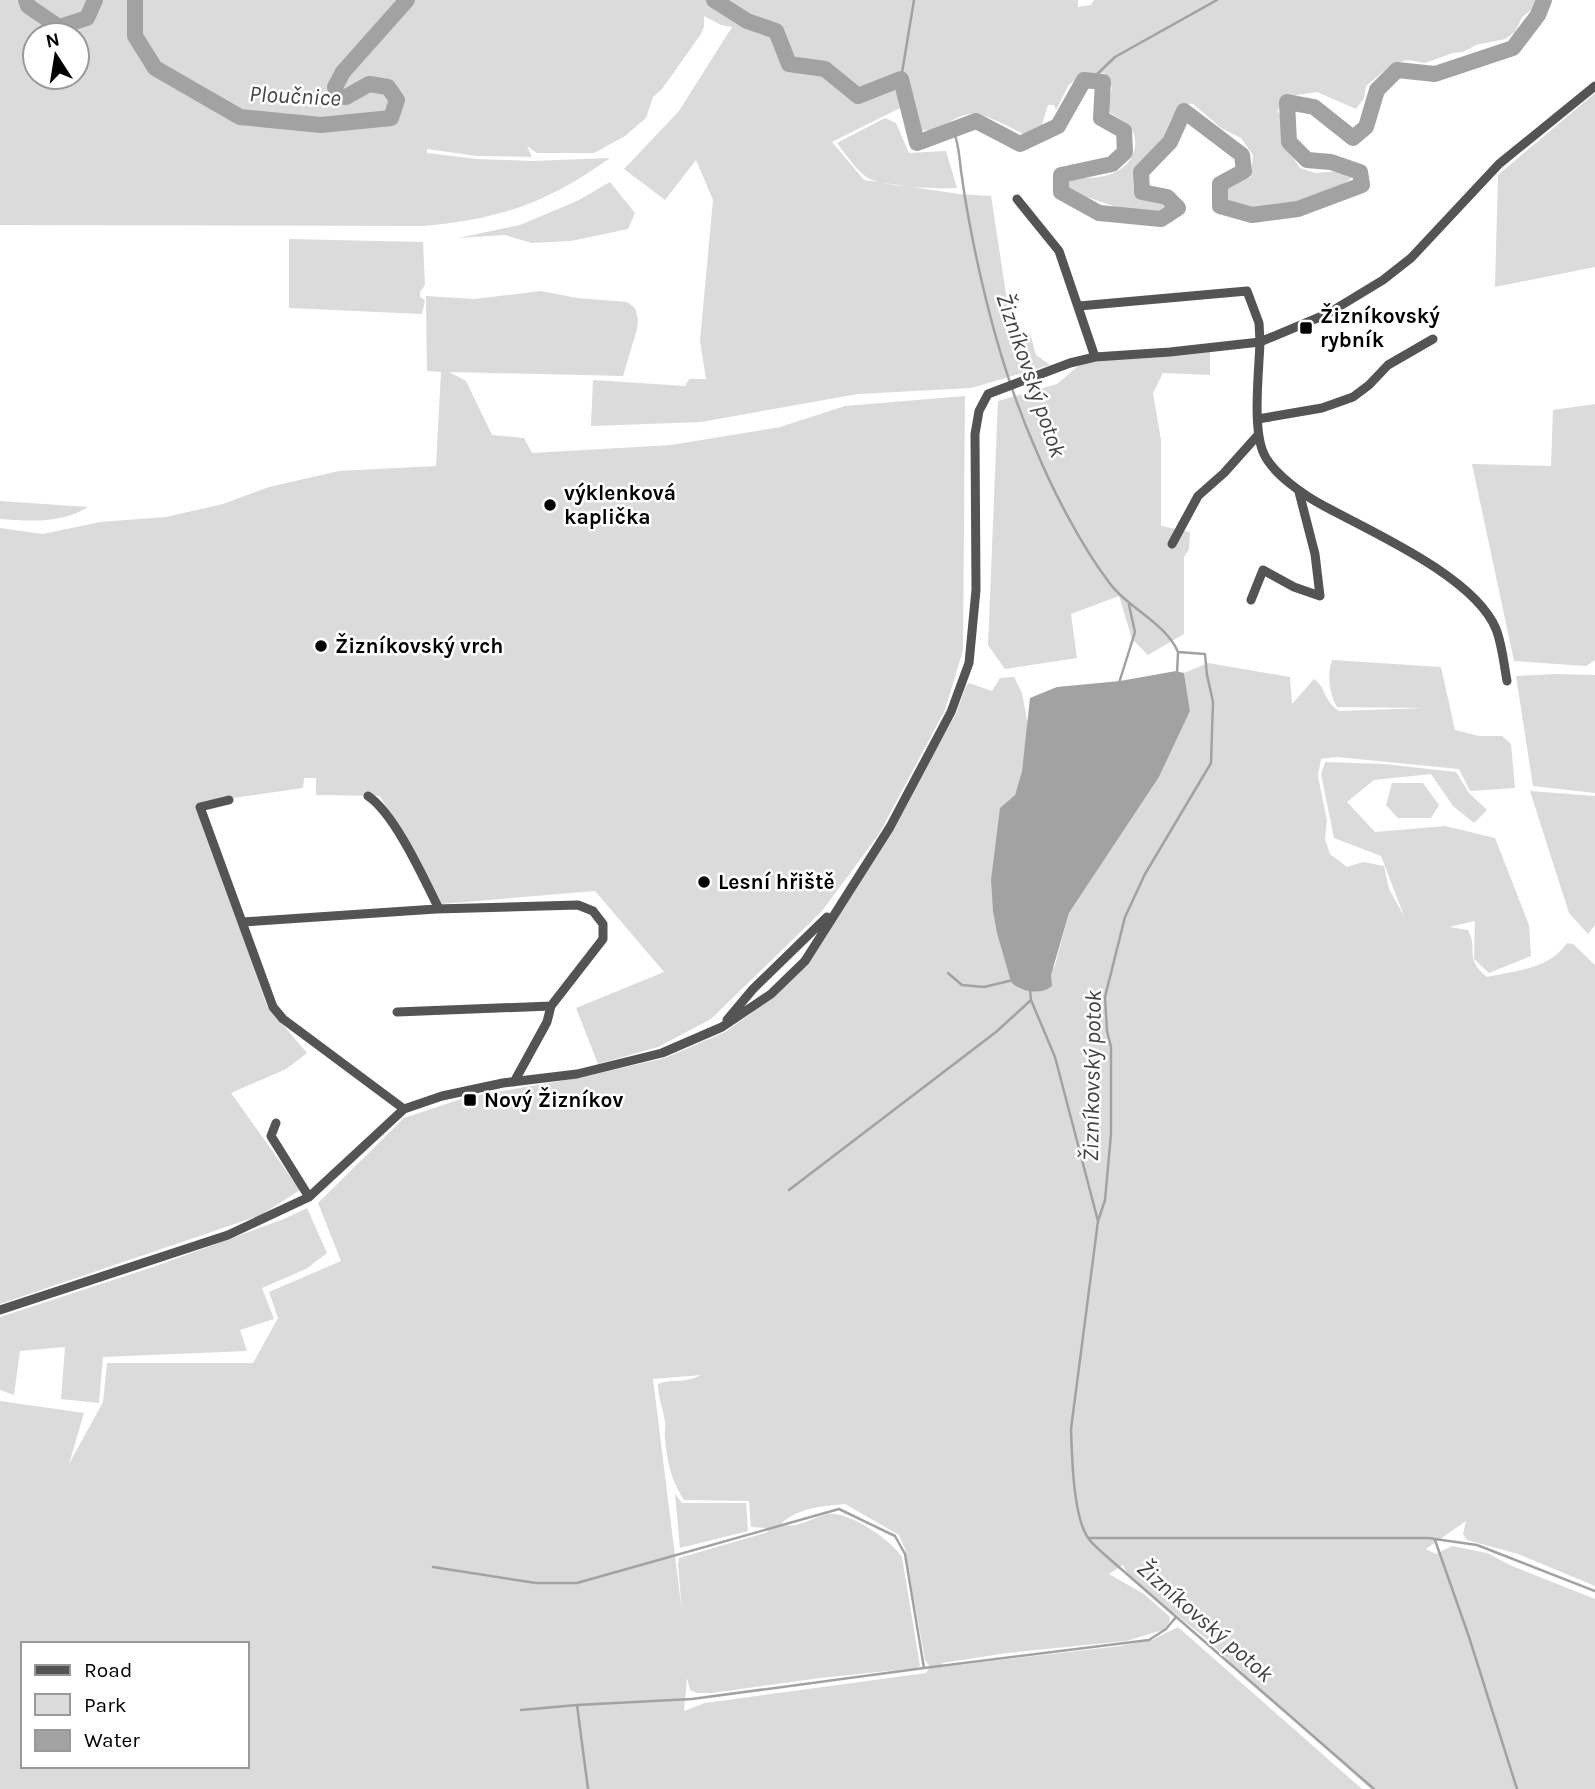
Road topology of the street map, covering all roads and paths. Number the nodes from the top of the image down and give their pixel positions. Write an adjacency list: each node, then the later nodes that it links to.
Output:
1 (1595, 86): 5 (street)
2 (1017, 199): 3 (street)
3 (1079, 306): 5 (street); 6 (street)
4 (1433, 339): 7 (street)
5 (1260, 342): 6 (street); 7 (street)
6 (1095, 357): 15 (street)
7 (1258, 419): 8 (street)
8 (1258, 435): 9 (street); 10 (street)
9 (1298, 492): 11 (street); 12 (street)
10 (1172, 544)
11 (1251, 600)
12 (1507, 681)
13 (368, 796): 16 (street)
14 (229, 800): 17 (street)
15 (838, 906): 20 (street); 20 (street)
16 (439, 909): 17 (street); 18 (street)
17 (243, 922): 22 (street)
18 (551, 1006): 19 (street); 21 (street)
19 (397, 1012)
20 (722, 1027): 21 (street)
21 (513, 1082): 22 (street)
22 (404, 1109): 24 (street)
23 (275, 1123): 24 (street)
24 (309, 1197): 25 (street)
25 (0, 1310)

